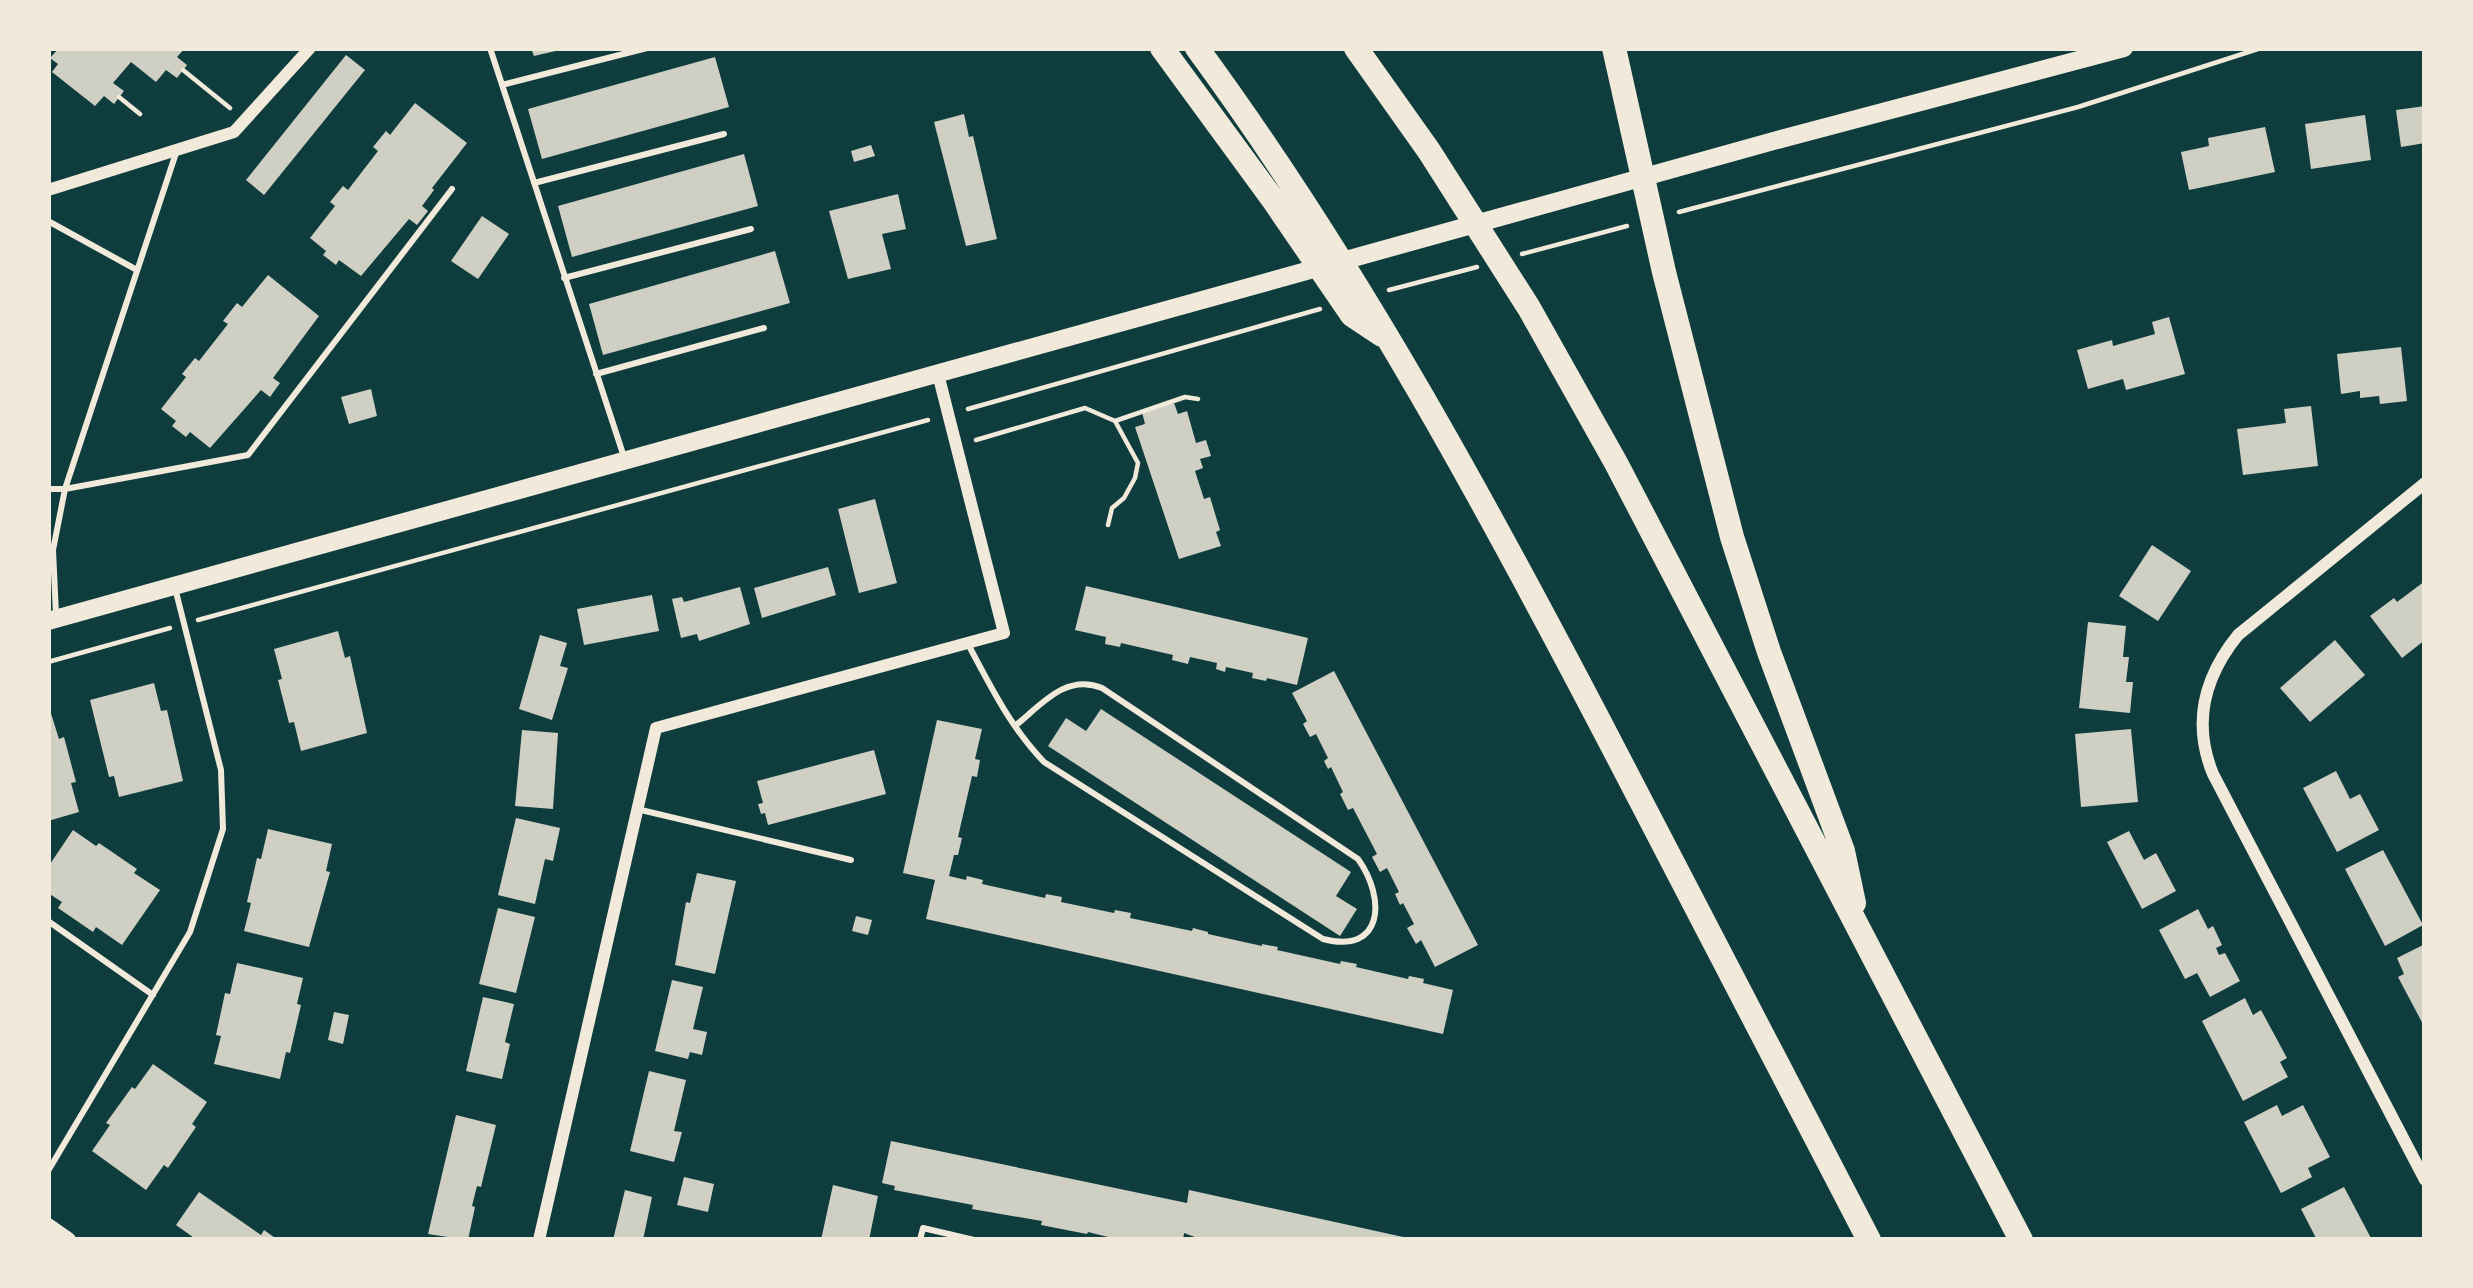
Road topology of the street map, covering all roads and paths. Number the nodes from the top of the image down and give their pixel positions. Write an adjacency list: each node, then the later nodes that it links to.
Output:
1 (310, 48): 14 (street)
2 (490, 48): 11 (lane)
3 (647, 48): 11 (lane)
4 (1162, 48): 20 (highway)
5 (1197, 48): 20 (highway)
6 (1356, 48): 52 (highway)
7 (1614, 48): 52 (highway)
8 (2124, 48): 33 (main road)
9 (2261, 48): 21 (path)
10 (183, 70): 14 (path)
11 (502, 86): 17 (lane)
12 (119, 97): 13 (path)
13 (140, 114)
14 (245, 120): 16 (street)
15 (724, 134): 17 (lane)
16 (177, 150): 19 (street); 27 (lane)
17 (534, 183): 28 (lane)
18 (452, 189): 41 (lane)
19 (48, 190)
20 (1287, 198): 61 (highway)
21 (1677, 212)
22 (48, 221): 27 (lane)
23 (1632, 225): 25 (path)
24 (751, 230): 28 (lane)
25 (1518, 256)
26 (1496, 262): 29 (path)
27 (137, 270): 41 (lane)
28 (565, 278): 32 (lane)
29 (1382, 292)
30 (1336, 304): 35 (path)
31 (764, 328): 32 (lane)
32 (596, 374): 38 (lane)
33 (938, 374): 35 (street); 38 (main road)
34 (1198, 399): 36 (path)
35 (948, 414): 37 (street); 45 (path)
36 (1115, 421): 37 (path); 42 (path)
37 (957, 447): 46 (street)
38 (626, 460): 43 (main road)
39 (2425, 483): 55 (street)
40 (48, 489): 41 (lane)
41 (65, 489): 44 (lane)
42 (1108, 524)
43 (174, 585): 44 (main road); 45 (lane)
44 (52, 620)
45 (184, 623): 47 (path); 53 (lane)
46 (967, 643): 48 (lane); 49 (street)
47 (48, 662)
48 (1015, 727): 48 (lane)
49 (637, 809): 50 (lane); 58 (street)
50 (851, 860)
51 (48, 921): 53 (lane)
52 (1861, 934): 62 (highway)
53 (153, 994): 54 (lane)
54 (48, 1171)
55 (2425, 1180)
56 (48, 1226): 57 (street)
57 (68, 1240)
58 (539, 1240)
59 (920, 1240): 60 (lane)
60 (974, 1240)
61 (1869, 1240)
62 (2021, 1240)

